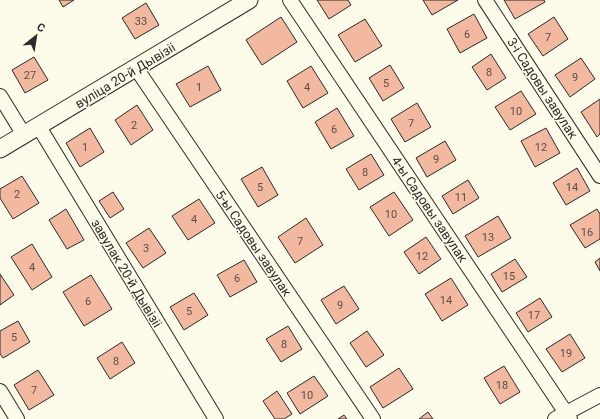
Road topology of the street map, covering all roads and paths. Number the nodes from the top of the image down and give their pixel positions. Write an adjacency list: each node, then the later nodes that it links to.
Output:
1 (249, 0): 4 (street, вуліца 20-й Дывізіі)
2 (290, 0): 12 (street, 4-ы Садовы завулак)
3 (485, 0): 9 (street, 3-і Садовы завулак)
4 (136, 68): 6 (street, вуліца 20-й Дывізіі); 15 (street, 5-ы Садовы завулак)
5 (0, 96): 7 (street)
6 (39, 127): 7 (street, вуліца 20-й Дывізіі); 14 (street, завулак 20-й Дывізіі)
7 (24, 135): 8 (street, вуліца 20-й Дывізіі)
8 (0, 150)
9 (600, 176)
10 (0, 391): 13 (street)
11 (600, 395): 12 (street)
12 (564, 417)
13 (17, 419)
14 (216, 419)
15 (373, 419)

